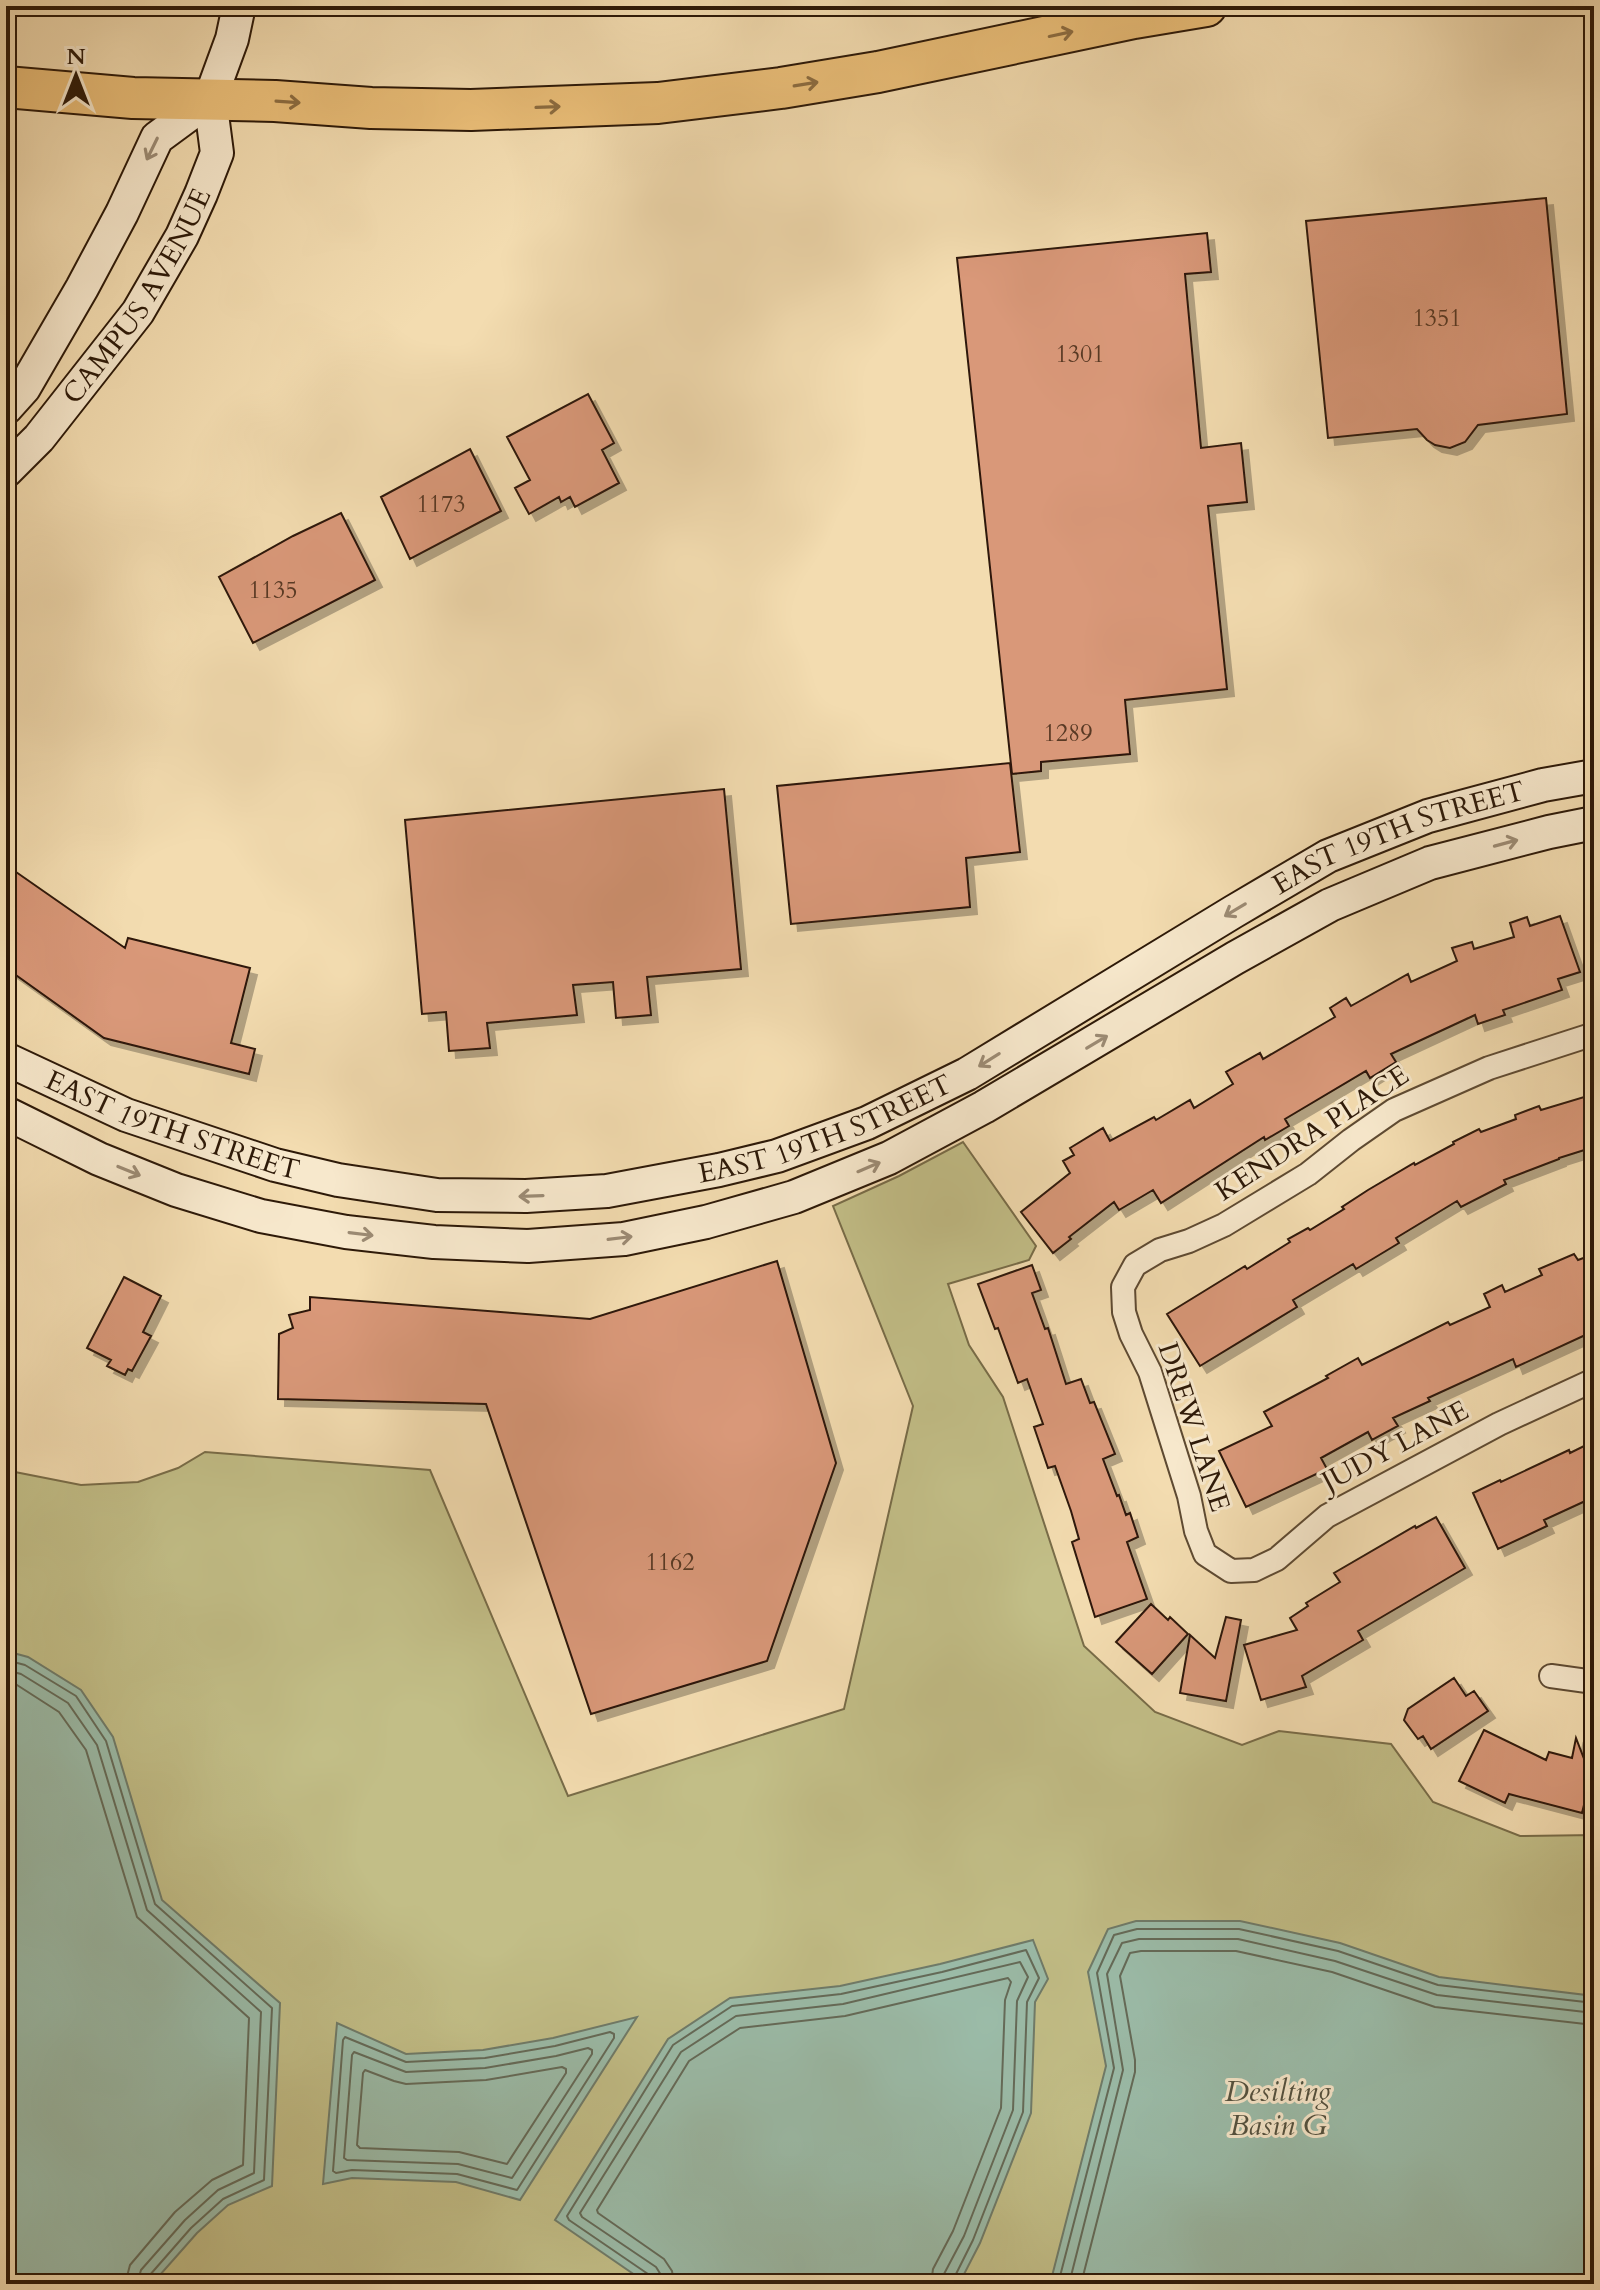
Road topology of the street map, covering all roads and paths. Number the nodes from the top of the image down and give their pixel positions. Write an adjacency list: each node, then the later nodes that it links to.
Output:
1 (239, 6): 4 (main road, CAMPUS AVENUE)
2 (1206, 6): 4 (highway, one-way to 2)
3 (6, 87): 4 (highway)
4 (210, 99): 5 (main road, CAMPUS AVENUE, one-way to 5); 6 (main road, CAMPUS AVENUE)
5 (6, 408)
6 (6, 471)
7 (1594, 776): 10 (main road, EAST 19TH STREET, one-way to 10)
8 (1594, 823): 11 (main road, EAST 19TH STREET, one-way to 8)
9 (1594, 1034): 12 (street, KENDRA PLACE)
10 (6, 1059)
11 (6, 1113)
12 (1123, 1287): 14 (street, DREW LANE)
13 (1594, 1380): 14 (street, JUDY LANE)
14 (1231, 1571)
15 (1551, 1676): 16 (street)
16 (1594, 1682)

